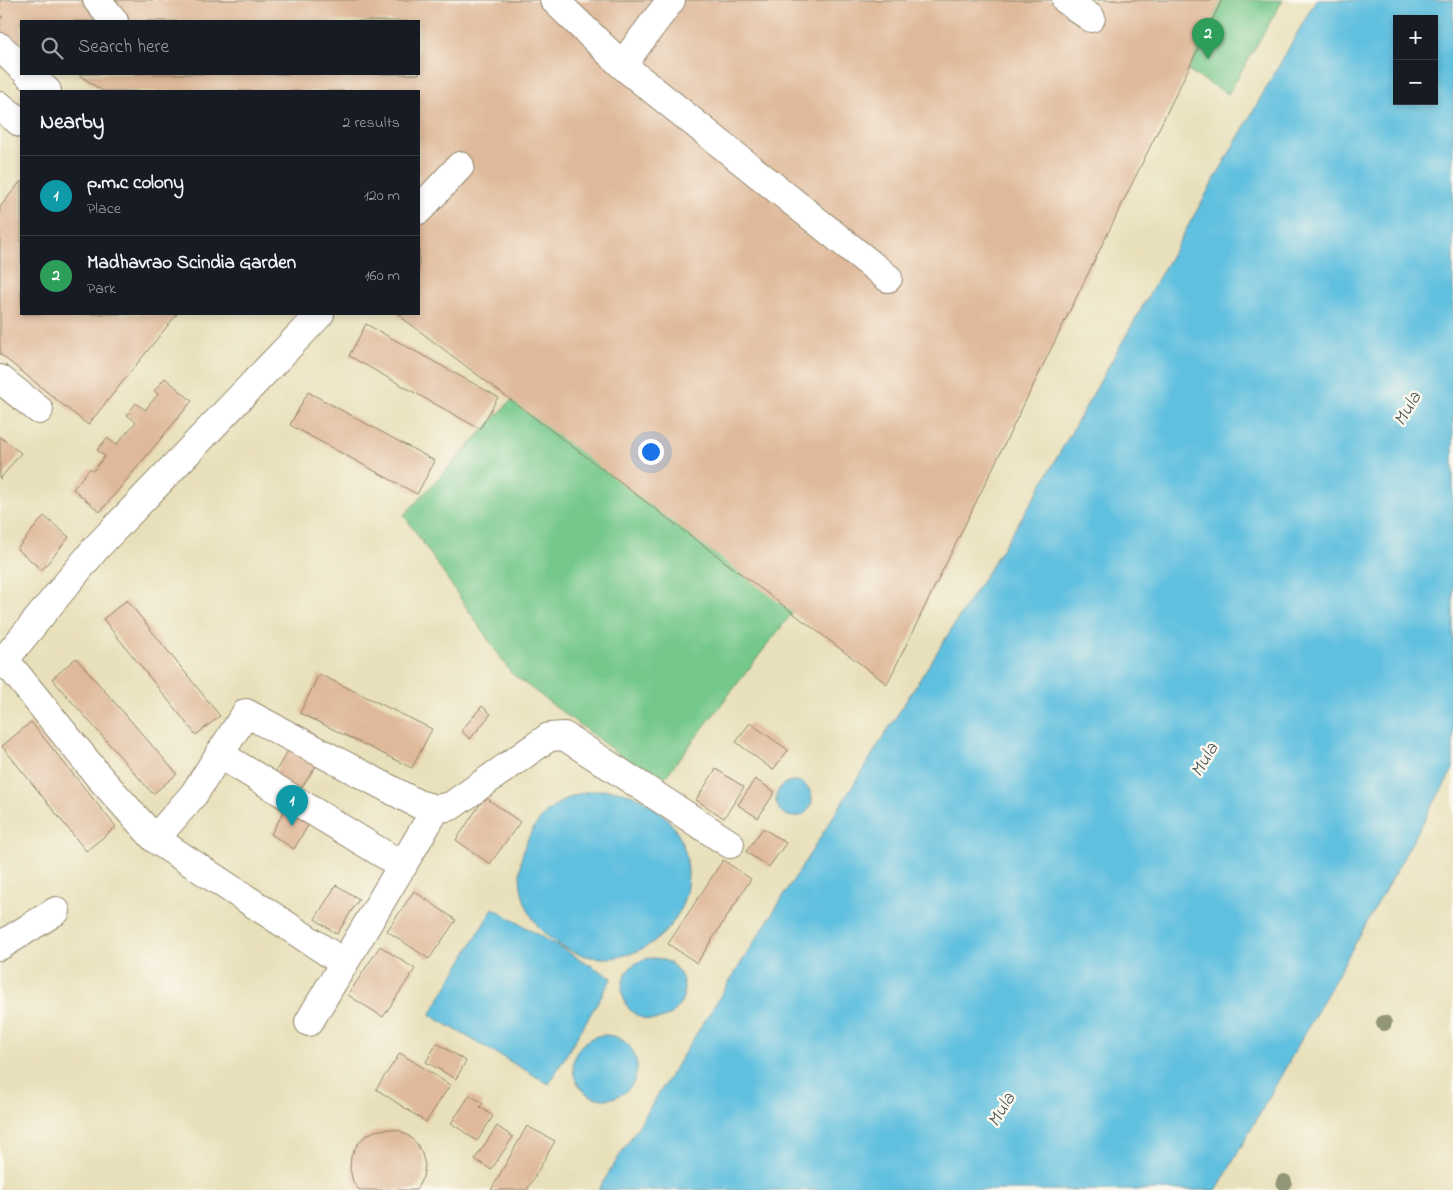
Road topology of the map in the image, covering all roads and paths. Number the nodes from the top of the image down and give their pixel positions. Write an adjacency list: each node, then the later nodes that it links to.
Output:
1 (97, 0): 6 (street)
2 (554, 0): 8 (street)
3 (670, 0): 8 (street)
4 (1066, 0): 5 (street)
5 (1091, 18)
6 (113, 20)
7 (0, 47): 9 (street)
8 (622, 65): 16 (street)
9 (20, 66)
10 (29, 75): 11 (street)
11 (46, 90)
12 (0, 106): 13 (street)
13 (20, 122)
14 (460, 166): 15 (street)
15 (420, 209)
16 (888, 278)
17 (319, 315): 20 (street)
18 (0, 379): 19 (street)
19 (39, 410)
20 (2, 663): 23 (street)
21 (219, 754): 22 (street); 23 (street); 25 (street)
22 (436, 808): 24 (street); 25 (street)
23 (155, 840): 28 (street)
24 (730, 844)
25 (403, 866): 28 (street)
26 (56, 911): 27 (street)
27 (0, 946)
28 (344, 963): 29 (street)
29 (309, 1022)

